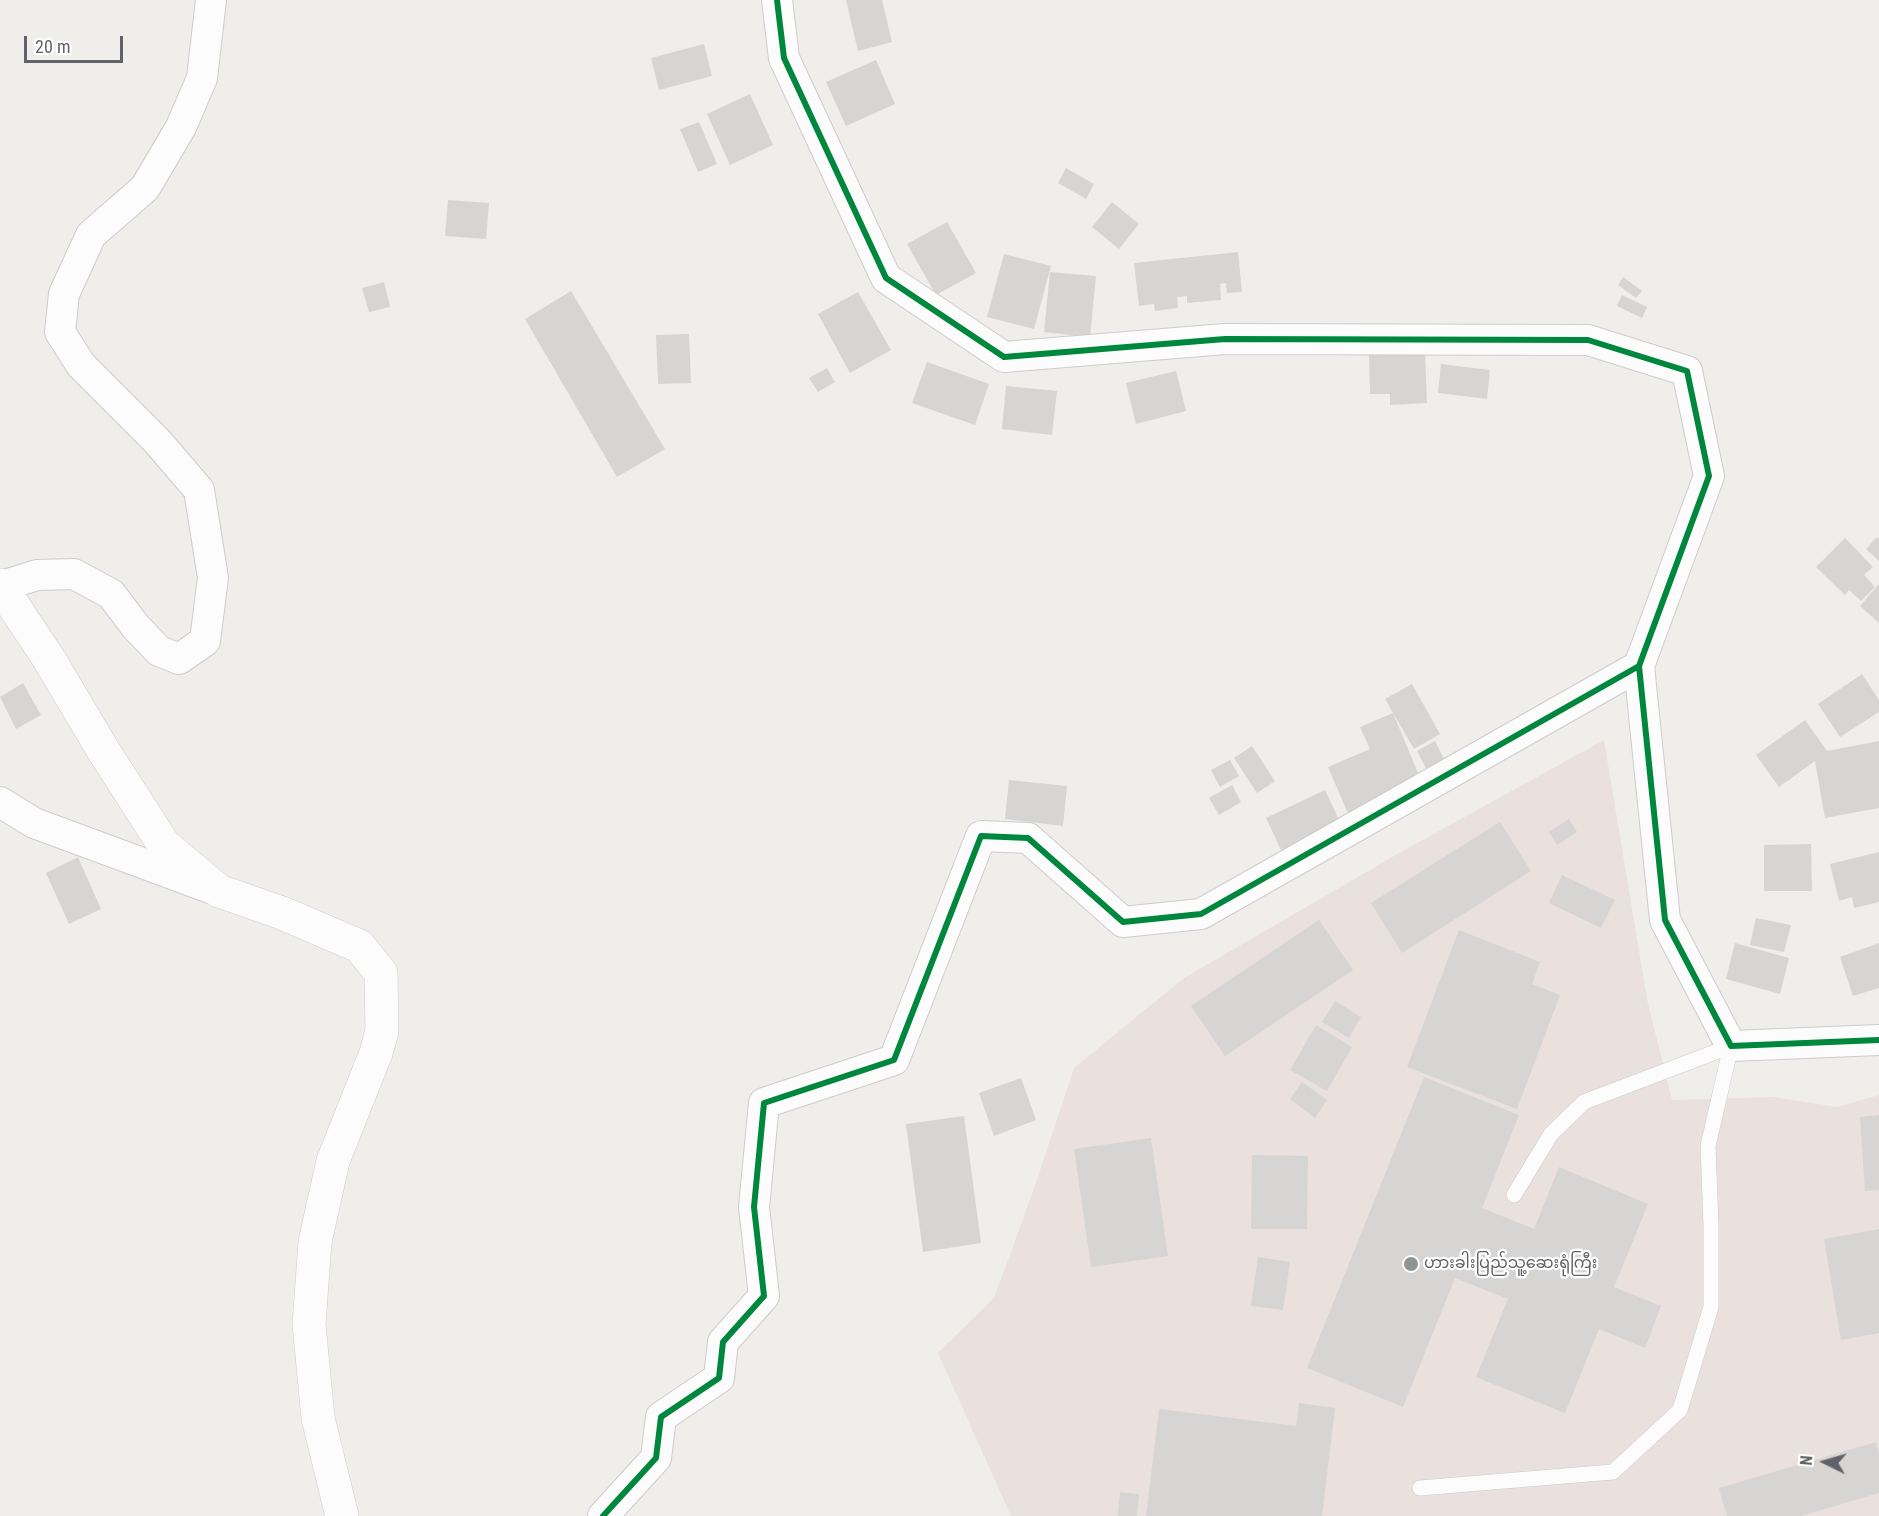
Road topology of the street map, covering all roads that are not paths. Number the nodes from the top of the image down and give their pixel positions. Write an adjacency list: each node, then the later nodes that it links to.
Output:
1 (211, 0): 3 (street)
2 (777, 0): 4 (street)
3 (1, 586): 6 (street)
4 (1639, 666): 8 (street); 12 (street)
5 (0, 802): 6 (street)
6 (219, 891): 11 (street)
7 (1879, 1040): 8 (street)
8 (1731, 1046): 9 (lane); 10 (lane)
9 (1514, 1196)
10 (1420, 1488)
11 (342, 1516)
12 (603, 1516)

